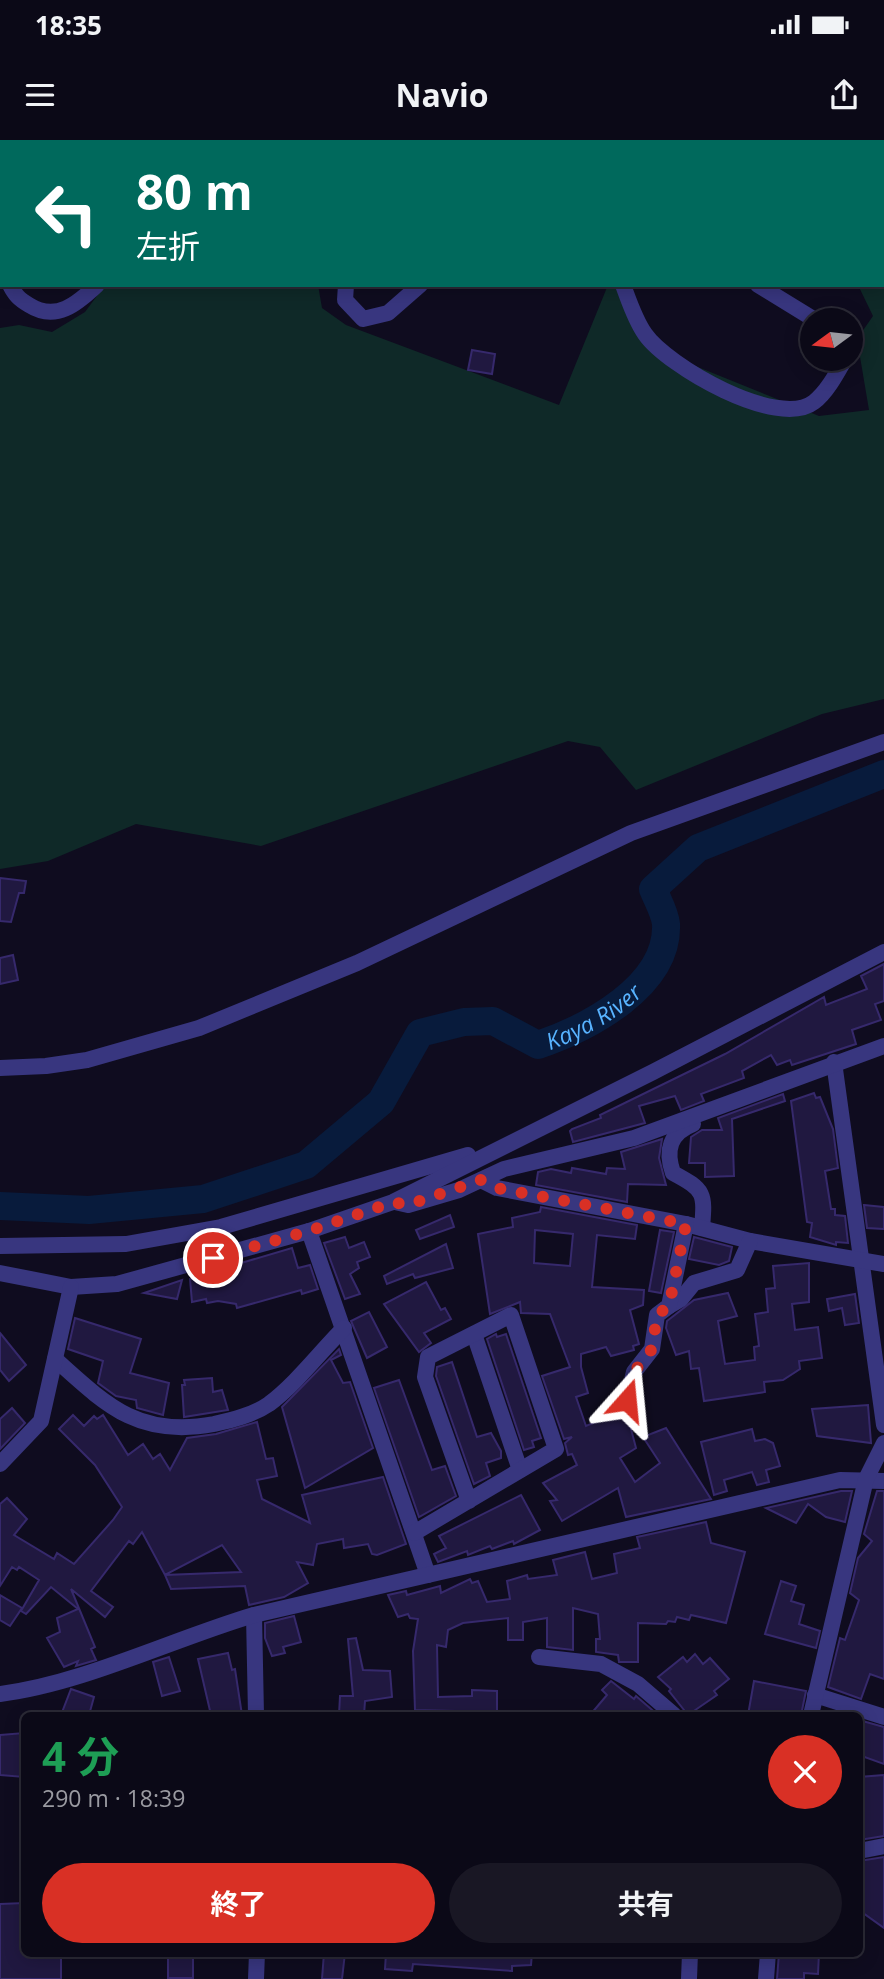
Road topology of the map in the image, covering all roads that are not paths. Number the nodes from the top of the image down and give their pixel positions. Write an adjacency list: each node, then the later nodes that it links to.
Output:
1 (11, 287): 2 (street)
2 (95, 287)
3 (346, 287): 4 (street)
4 (418, 287)
5 (624, 287): 8 (street)
6 (761, 287): 7 (street)
7 (800, 311)
8 (839, 371)
9 (884, 742): 13 (street)
10 (884, 951): 15 (street)
11 (884, 1046): 12 (street)
12 (834, 1062): 14 (street); 22 (street)
13 (0, 1068)
14 (701, 1112): 16 (street); 18 (street)
15 (477, 1159): 17 (street); 21 (street)
16 (481, 1180): 17 (street); 18 (street)
17 (393, 1202): 19 (street)
18 (694, 1226): 20 (street); 26 (street)
19 (309, 1231): 25 (street); 27 (street)
20 (750, 1241): 22 (street); 26 (street)
21 (0, 1246)
22 (863, 1259): 23 (street); 31 (street)
23 (884, 1264)
24 (0, 1273): 25 (street)
25 (71, 1287): 29 (street)
26 (669, 1306): 30 (street)
27 (344, 1328): 29 (street); 38 (street)
28 (474, 1334): 34 (street); 34 (street); 37 (street)
29 (55, 1359): 33 (street)
30 (627, 1400)
31 (884, 1425)
32 (884, 1443): 35 (street)
33 (0, 1464)
34 (520, 1470): 37 (street)
35 (866, 1479): 36 (street); 39 (street); 43 (street)
36 (884, 1481)
37 (469, 1501): 38 (street)
38 (414, 1534): 39 (street)
39 (428, 1576): 40 (street)
40 (254, 1615): 42 (street); 44 (street)
41 (539, 1657): 45 (street)
42 (0, 1694)
43 (815, 1695): 46 (street); 47 (street)
44 (257, 1712)
45 (671, 1712)
46 (812, 1712)
47 (884, 1717)
48 (884, 1846): 49 (street)
49 (863, 1851)
50 (257, 1957): 53 (street)
51 (690, 1957): 54 (street)
52 (768, 1957): 55 (street)
53 (256, 1979)
54 (689, 1979)
55 (765, 1979)

